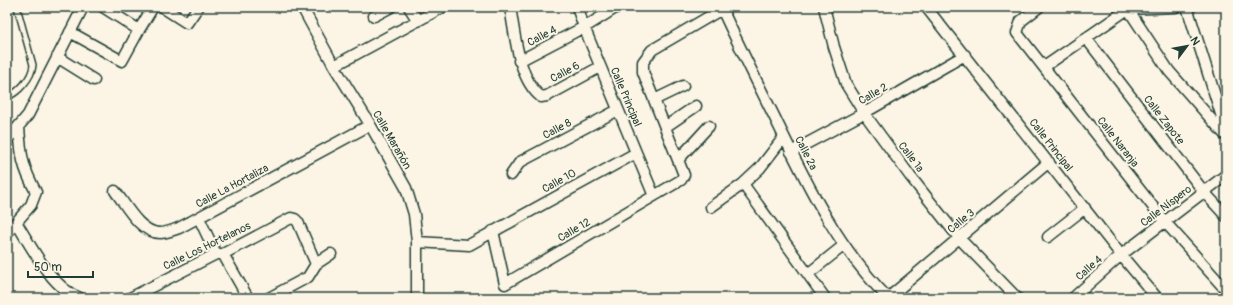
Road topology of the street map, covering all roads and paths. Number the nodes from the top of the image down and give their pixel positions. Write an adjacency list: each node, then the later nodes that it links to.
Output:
1 (17, 7): 35 (lane)
2 (83, 7): 25 (street)
3 (103, 7): 24 (street)
4 (153, 7): 24 (street)
5 (162, 7): 6 (street)
6 (198, 7)
7 (302, 7): 30 (street, Calle Marañón)
8 (391, 7): 21 (street)
9 (409, 7): 22 (street)
10 (443, 7): 22 (street)
11 (510, 7): 29 (street)
12 (577, 7): 23 (street, Calle Principal)
13 (617, 7): 23 (street, Calle 4)
14 (824, 7): 39 (street, Calle 1a)
15 (926, 7): 27 (street, Calle Principal)
16 (1039, 7): 32 (street, Calle Naranja)
17 (1176, 7): 20 (street)
18 (1186, 7): 44 (street)
19 (722, 8): 36 (street); 46 (street, Calle 2a)
20 (1128, 9): 26 (street); 45 (street)
21 (374, 16)
22 (418, 21): 30 (street)
23 (584, 28): 29 (street, Calle 4); 31 (street, Calle Principal)
24 (139, 30): 25 (street)
25 (70, 32): 28 (street)
26 (1086, 38): 32 (street); 56 (street, Calle Zapote)
27 (965, 55): 39 (street, Calle 2); 51 (street, Calle Principal)
28 (57, 57): 33 (street); 42 (street)
29 (519, 61): 31 (street, Calle 6)
30 (334, 66): 40 (street, Calle Marañón)
31 (600, 67): 38 (street, Calle Principal)
32 (1044, 67): 63 (street, Calle Naranja)
33 (94, 80)
34 (682, 86): 36 (street)
35 (7, 97)
36 (654, 100): 43 (street)
37 (696, 106): 43 (street)
38 (618, 110): 48 (street, Calle Principal); 52 (street, Calle 8)
39 (864, 114): 49 (street, Calle 2); 67 (street, Calle 1a)
40 (370, 125): 61 (street, Calle La Hortaliza); 68 (street, Calle Marañón)
41 (709, 126): 50 (street)
42 (19, 127): 47 (street); 62 (street)
43 (665, 127): 50 (street)
44 (1226, 130)
45 (1226, 136)
46 (784, 137): 49 (street, Calle 2a); 54 (street)
47 (7, 140)
48 (636, 152): 57 (street, Calle Principal); 64 (street, Calle 10)
49 (791, 152): 69 (street, Calle 2a)
50 (678, 160): 57 (street, Calle 12)
51 (1049, 162): 59 (street, Calle Principal); 67 (street, Calle 3)
52 (511, 175)
53 (1226, 175): 56 (street, Calle Níspero)
54 (743, 184): 58 (street); 74 (street)
55 (115, 190): 61 (street, Calle La Hortaliza)
56 (1204, 192): 60 (street, Calle Zapote); 63 (street, Calle Níspero)
57 (654, 196): 64 (street, Calle 12)
58 (711, 206)
59 (1085, 208): 66 (street); 72 (street, Calle Principal)
60 (1226, 216)
61 (199, 218): 70 (street)
62 (16, 222): 65 (street); 77 (street)
63 (1165, 222): 72 (street, Calle Níspero); 75 (street, Calle Naranja)
64 (493, 231): 68 (street, Calle 10)
65 (7, 233)
66 (1048, 237)
67 (959, 238): 82 (street, Calle 3); 83 (street, Calle 1a)
68 (417, 242): 80 (street, Calle Marañón)
69 (843, 246): 74 (street); 82 (street, Calle 2a)
70 (220, 254): 73 (street, Calle Los Hortelanos); 76 (street, Calle Los Hortelanos); 78 (street)
71 (331, 254): 73 (street)
72 (1121, 255): 84 (street, Calle 4); 85 (street, Calle Principal)
73 (316, 264): 79 (street)
74 (808, 274): 81 (street)
75 (1226, 290)
76 (137, 297)
77 (80, 298)
78 (248, 298)
79 (269, 298)
80 (417, 298)
81 (825, 298)
82 (888, 298)
83 (1017, 298)
84 (1073, 298)
85 (1157, 298)

